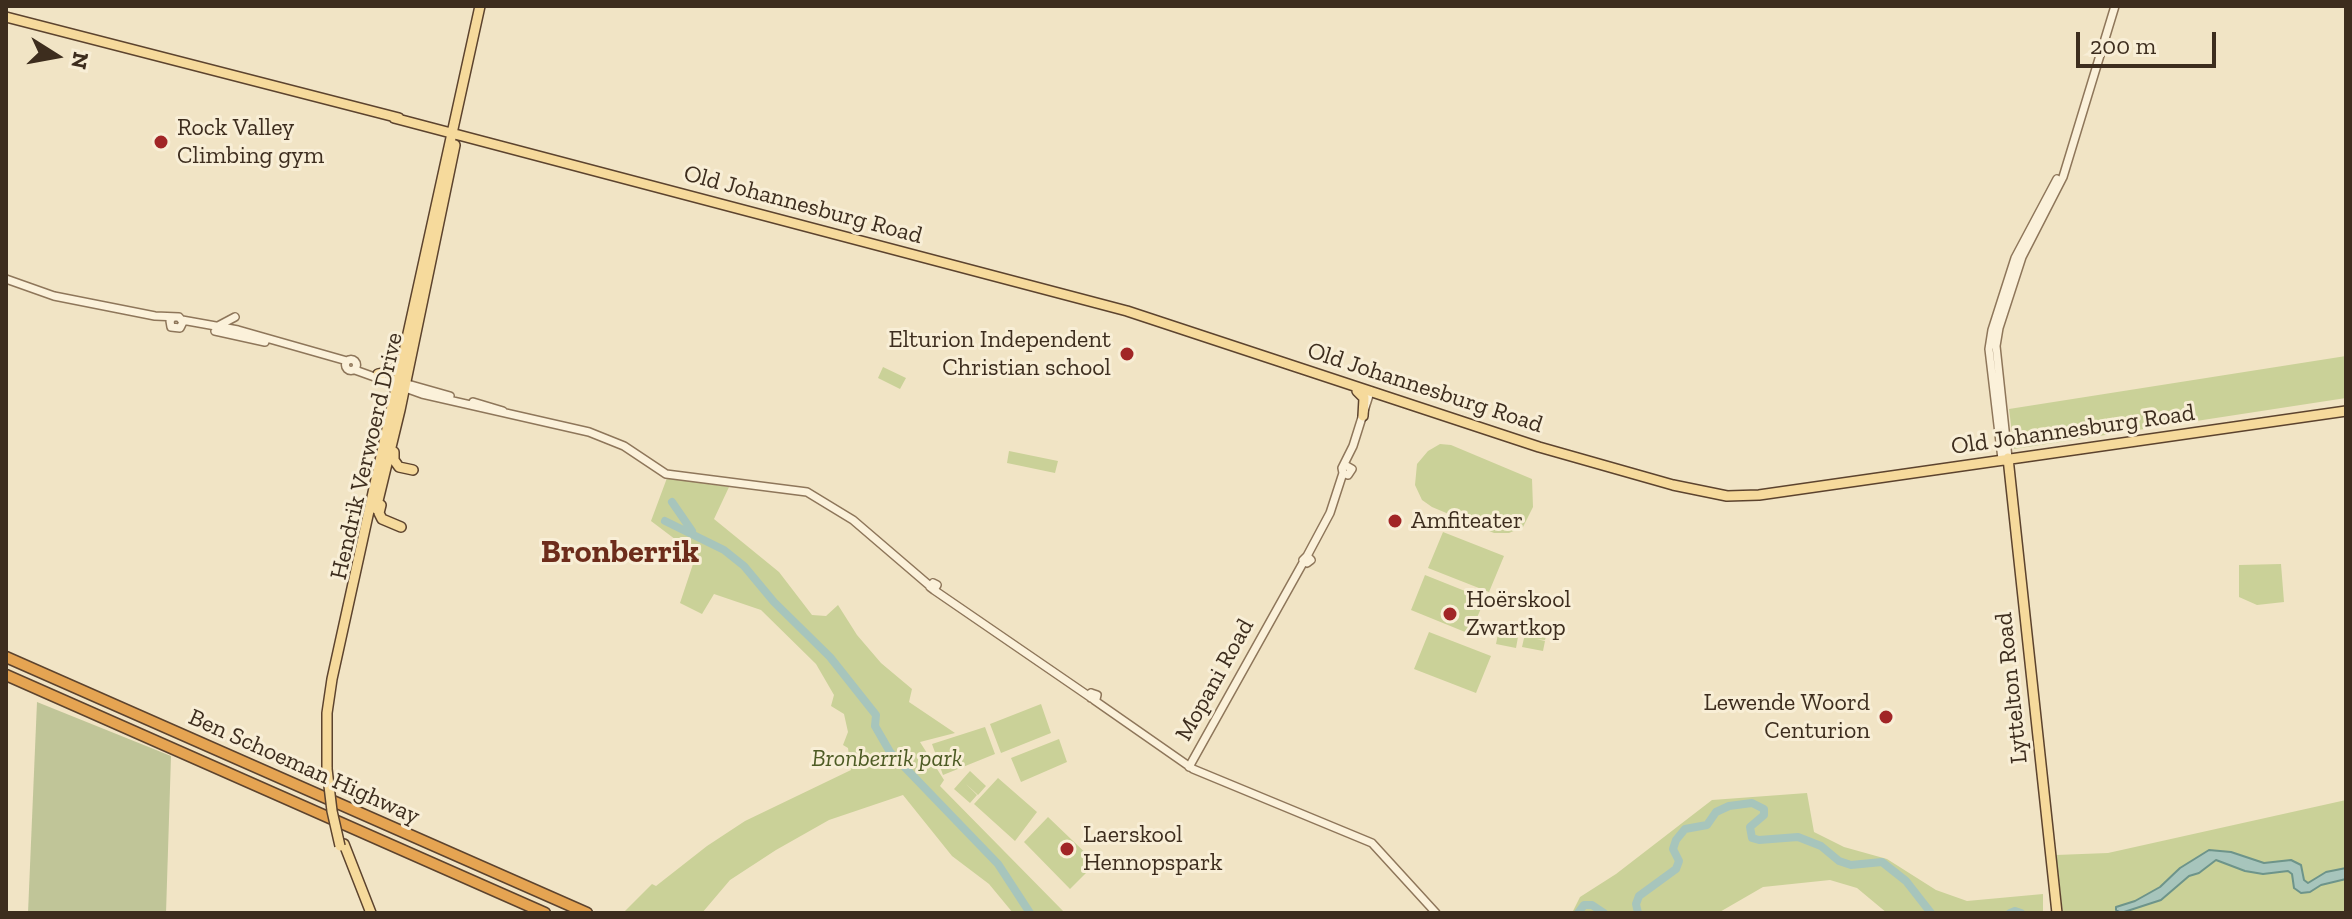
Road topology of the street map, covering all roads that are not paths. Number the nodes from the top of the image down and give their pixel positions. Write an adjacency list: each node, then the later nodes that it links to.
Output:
1 (482, 6): 4 (main road, Hendrik Verwoerd Drive)
2 (2115, 6): 25 (street)
3 (6, 17): 4 (main road, Old Johannesburg Road)
4 (454, 133): 11 (main road, Hendrik Verwoerd Drive); 15 (main road, Old Johannesburg Road); 16 (main road, Hendrik Verwoerd Drive)
5 (6, 279): 7 (street)
6 (235, 317): 8 (street)
7 (182, 324): 8 (street); 10 (street)
8 (216, 326): 9 (street)
9 (233, 329): 10 (street); 12 (street)
10 (268, 342): 12 (street)
11 (403, 361): 14 (main road); 16 (main road, Hendrik Verwoerd Drive)
12 (346, 364): 13 (street)
13 (356, 368): 14 (street); 16 (street)
14 (378, 374): 16 (street)
15 (1346, 384): 18 (main road, Old Johannesburg Road); 24 (main road)
16 (402, 385): 17 (street); 20 (street); 21 (main road, Hendrik Verwoerd Drive); 33 (main road, Hendrik Verwoerd Drive)
17 (424, 388): 19 (street); 20 (street)
18 (1373, 393): 24 (street, Mopani Road); 25 (main road, Old Johannesburg Road); 28 (street, Mopani Road)
19 (459, 398): 20 (street); 23 (street)
20 (442, 399): 23 (street)
21 (400, 410): 26 (main road, Hendrik Verwoerd Drive); 27 (main road)
22 (2346, 411): 25 (main road, Old Johannesburg Road)
23 (506, 413): 32 (street)
24 (1363, 416): 28 (street, Mopani Road)
25 (2005, 458): 38 (main road, Lyttelton Road)
26 (386, 466): 29 (main road, Hendrik Verwoerd Drive); 29 (main road)
27 (413, 470)
28 (1347, 470): 32 (street, Mopani Road)
29 (371, 530): 33 (main road, Hendrik Verwoerd Drive)
30 (6, 657): 36 (highway, Ben Schoeman Highway)
31 (6, 675): 35 (highway, Ben Schoeman Highway)
32 (1190, 766): 37 (street)
33 (328, 768): 34 (main road, Hendrik Verwoerd Drive, bridge)
34 (369, 913)
35 (545, 913)
36 (587, 913)
37 (1436, 913)
38 (2054, 913)

